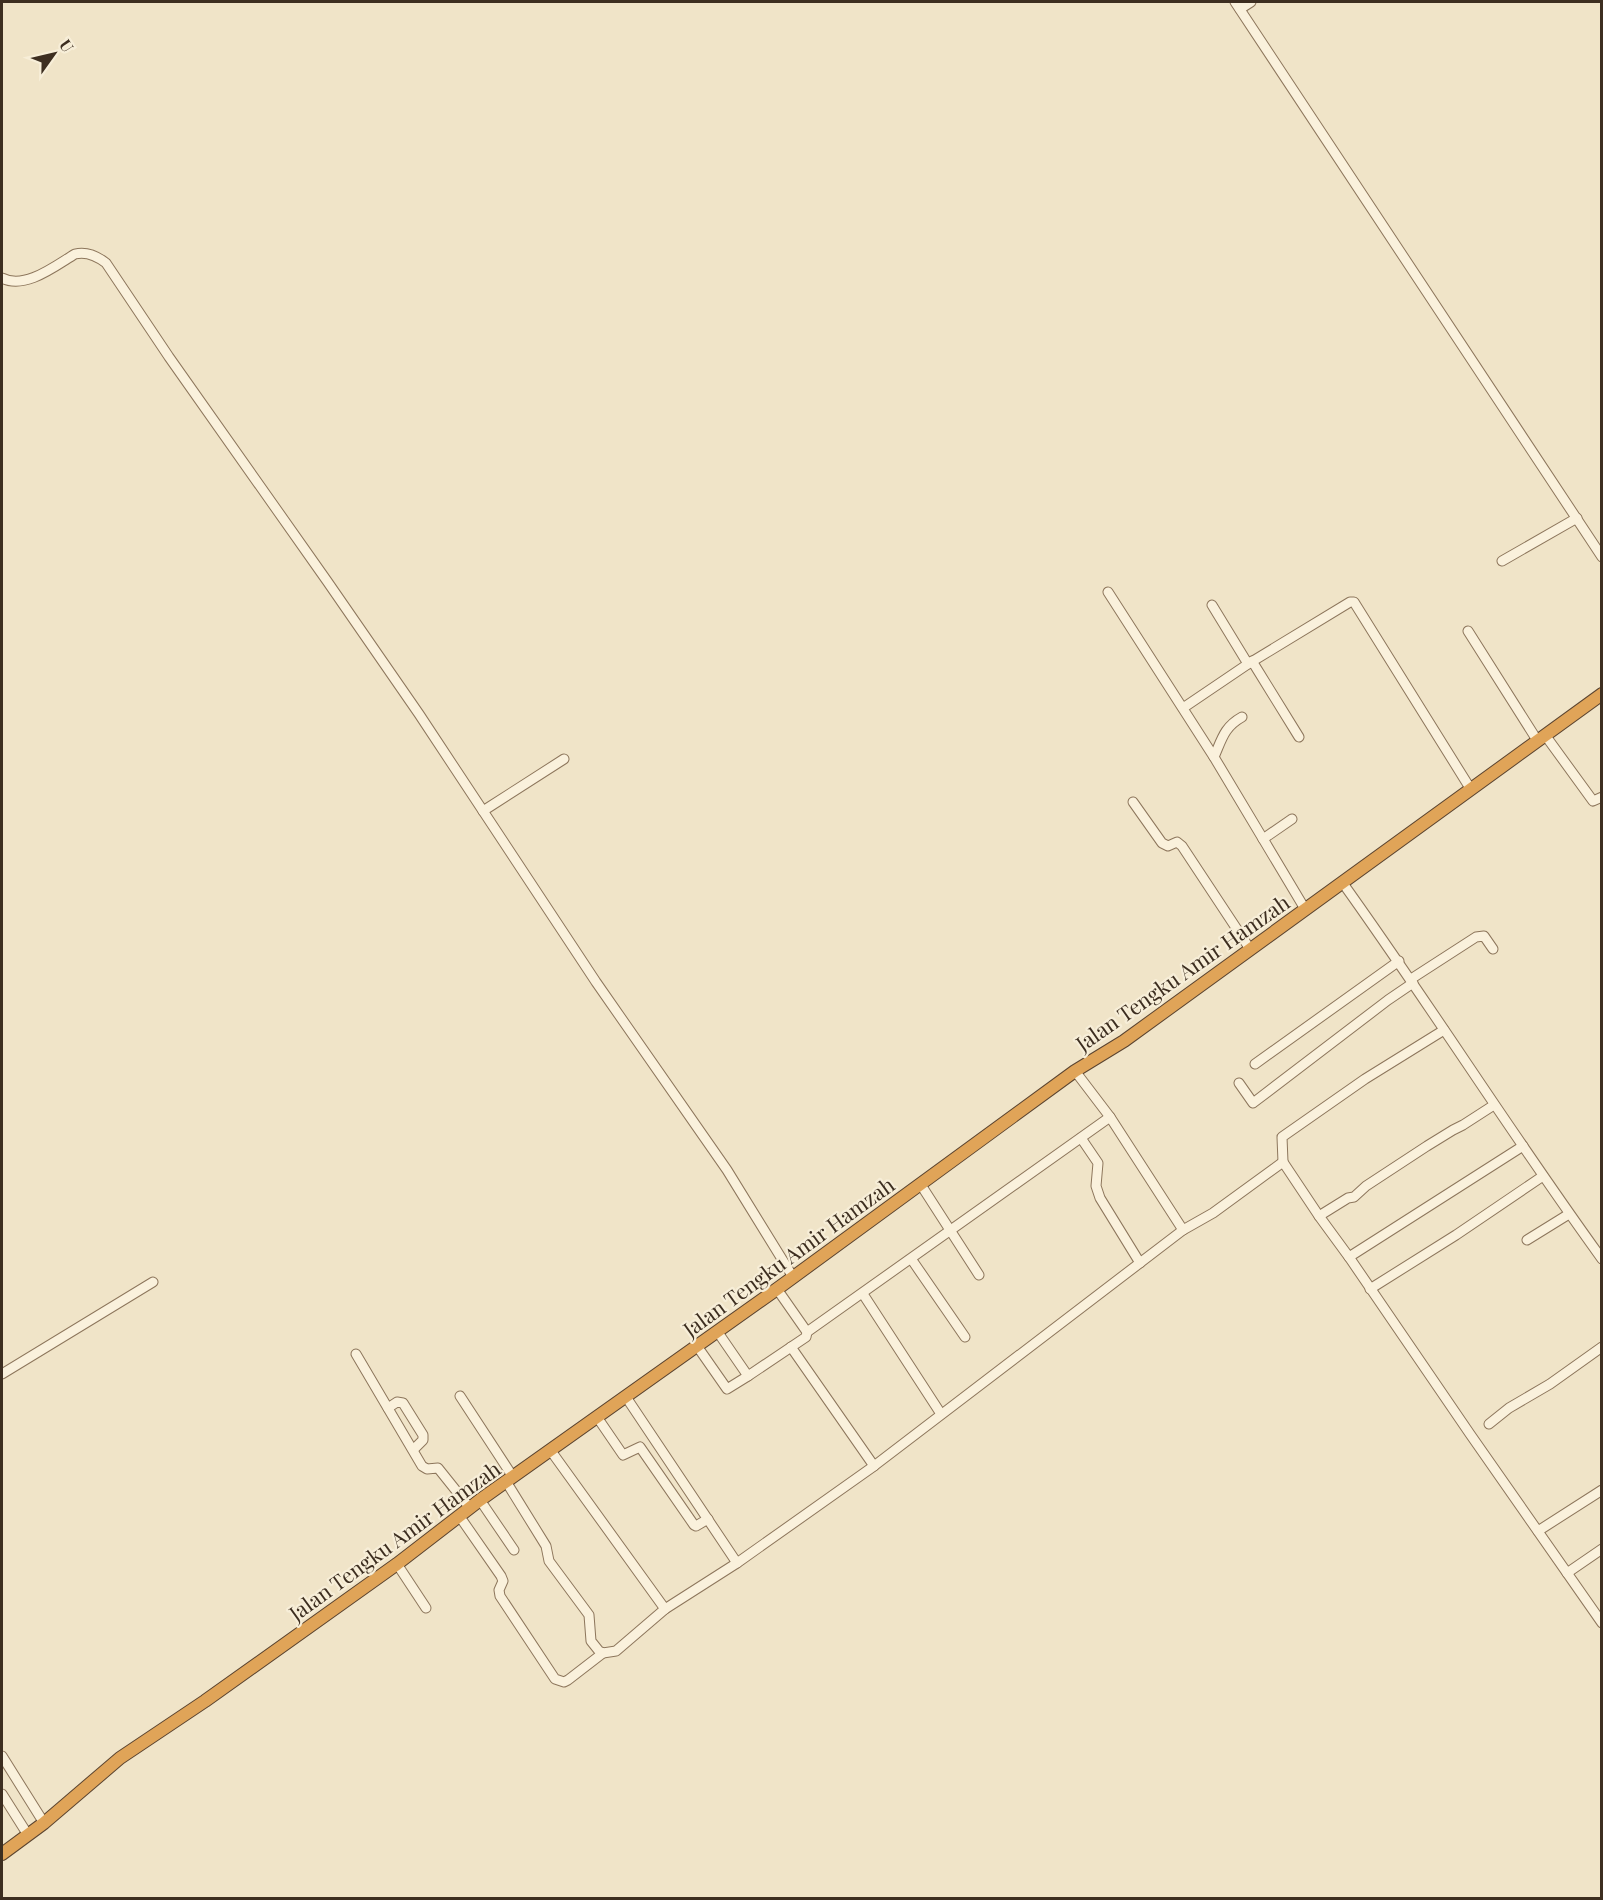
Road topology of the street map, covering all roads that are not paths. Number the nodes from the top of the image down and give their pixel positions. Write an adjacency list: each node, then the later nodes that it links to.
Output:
1 (1251, 2): 2 (street)
2 (1237, 5): 4 (street)
3 (2, 278): 21 (street)
4 (1576, 518): 5 (street); 6 (street)
5 (1602, 557)
6 (1502, 561)
7 (1108, 592): 12 (street)
8 (1212, 605): 10 (street)
9 (1468, 631): 15 (street)
10 (1250, 663): 12 (street); 14 (street); 18 (street)
11 (1602, 694): 15 (highway, Jalan Tengku Amir Hamzah)
12 (1183, 708): 16 (street)
13 (1242, 717): 16 (street)
14 (1299, 737)
15 (1541, 738): 18 (highway, Jalan Tengku Amir Hamzah); 19 (street)
16 (1214, 756): 23 (street)
17 (564, 759): 21 (street)
18 (1470, 788): 24 (highway, Jalan Tengku Amir Hamzah)
19 (1602, 797)
20 (1133, 802): 26 (street)
21 (483, 812): 51 (street)
22 (1292, 819): 23 (street)
23 (1263, 839): 25 (street)
24 (1342, 882): 25 (highway, Jalan Tengku Amir Hamzah); 28 (street)
25 (1305, 909): 26 (highway, Jalan Tengku Amir Hamzah)
26 (1250, 949): 32 (highway, Jalan Tengku Amir Hamzah)
27 (1494, 949): 29 (street)
28 (1399, 961): 29 (street); 31 (street)
29 (1412, 981): 30 (street); 33 (street)
30 (1444, 1030): 34 (street); 38 (street)
31 (1255, 1064)
32 (1075, 1071): 35 (street); 40 (highway, Jalan Tengku Amir Hamzah)
33 (1239, 1083)
34 (1494, 1104): 37 (street); 42 (street)
35 (1110, 1117): 36 (street); 44 (street)
36 (1081, 1138): 43 (street); 49 (street)
37 (1523, 1146): 39 (street); 46 (street)
38 (1283, 1162): 42 (street); 44 (street)
39 (1543, 1176): 41 (street); 54 (street)
40 (921, 1185): 43 (street); 51 (highway, Jalan Tengku Amir Hamzah)
41 (1569, 1214): 45 (street); 47 (street)
42 (1319, 1216): 46 (street)
43 (952, 1230): 48 (street); 50 (street)
44 (1183, 1230): 49 (street)
45 (1527, 1240)
46 (1349, 1257): 54 (street)
47 (1602, 1259)
48 (912, 1260): 55 (street); 58 (street)
49 (1140, 1263): 68 (street)
50 (979, 1275)
51 (793, 1277): 53 (highway, Jalan Tengku Amir Hamzah)
52 (153, 1282): 63 (street)
53 (777, 1289): 56 (highway, Jalan Tengku Amir Hamzah); 57 (street)
54 (1370, 1289): 79 (street)
55 (863, 1294): 57 (street); 68 (street)
56 (717, 1331): 59 (highway, Jalan Tengku Amir Hamzah); 64 (street)
57 (807, 1332): 60 (street)
58 (965, 1337)
59 (697, 1346): 64 (street); 66 (highway, Jalan Tengku Amir Hamzah)
60 (792, 1347): 64 (street); 73 (street)
61 (1602, 1347): 70 (street)
62 (356, 1354): 67 (street)
63 (2, 1374)
64 (748, 1376)
65 (460, 1396): 74 (street)
66 (626, 1396): 69 (highway, Jalan Tengku Amir Hamzah); 78 (street)
67 (388, 1408): 71 (street); 71 (street)
68 (942, 1413): 73 (street)
69 (597, 1417): 72 (highway, Jalan Tengku Amir Hamzah); 78 (street)
70 (1490, 1424)
71 (414, 1449): 76 (street)
72 (551, 1451): 74 (highway, Jalan Tengku Amir Hamzah); 86 (street)
73 (874, 1466): 82 (street)
74 (510, 1480): 76 (highway, Jalan Tengku Amir Hamzah); 88 (street)
75 (1602, 1490): 79 (street)
76 (475, 1504): 77 (highway, Jalan Tengku Amir Hamzah); 81 (street)
77 (460, 1517): 83 (highway, Jalan Tengku Amir Hamzah); 88 (street)
78 (708, 1519): 82 (street)
79 (1538, 1531): 84 (street)
80 (1602, 1549): 84 (street)
81 (514, 1551)
82 (737, 1563): 86 (street)
83 (397, 1564): 85 (street); 92 (highway, Jalan Tengku Amir Hamzah)
84 (1567, 1573): 87 (street)
85 (426, 1608)
86 (665, 1610): 88 (street)
87 (1602, 1623)
88 (603, 1653)
89 (2, 1756): 90 (street)
90 (4, 1767): 92 (street)
91 (2, 1794): 93 (street)
92 (44, 1823): 93 (highway, Jalan Tengku Amir Hamzah)
93 (28, 1834): 94 (highway, Jalan Tengku Amir Hamzah)
94 (2, 1854)

